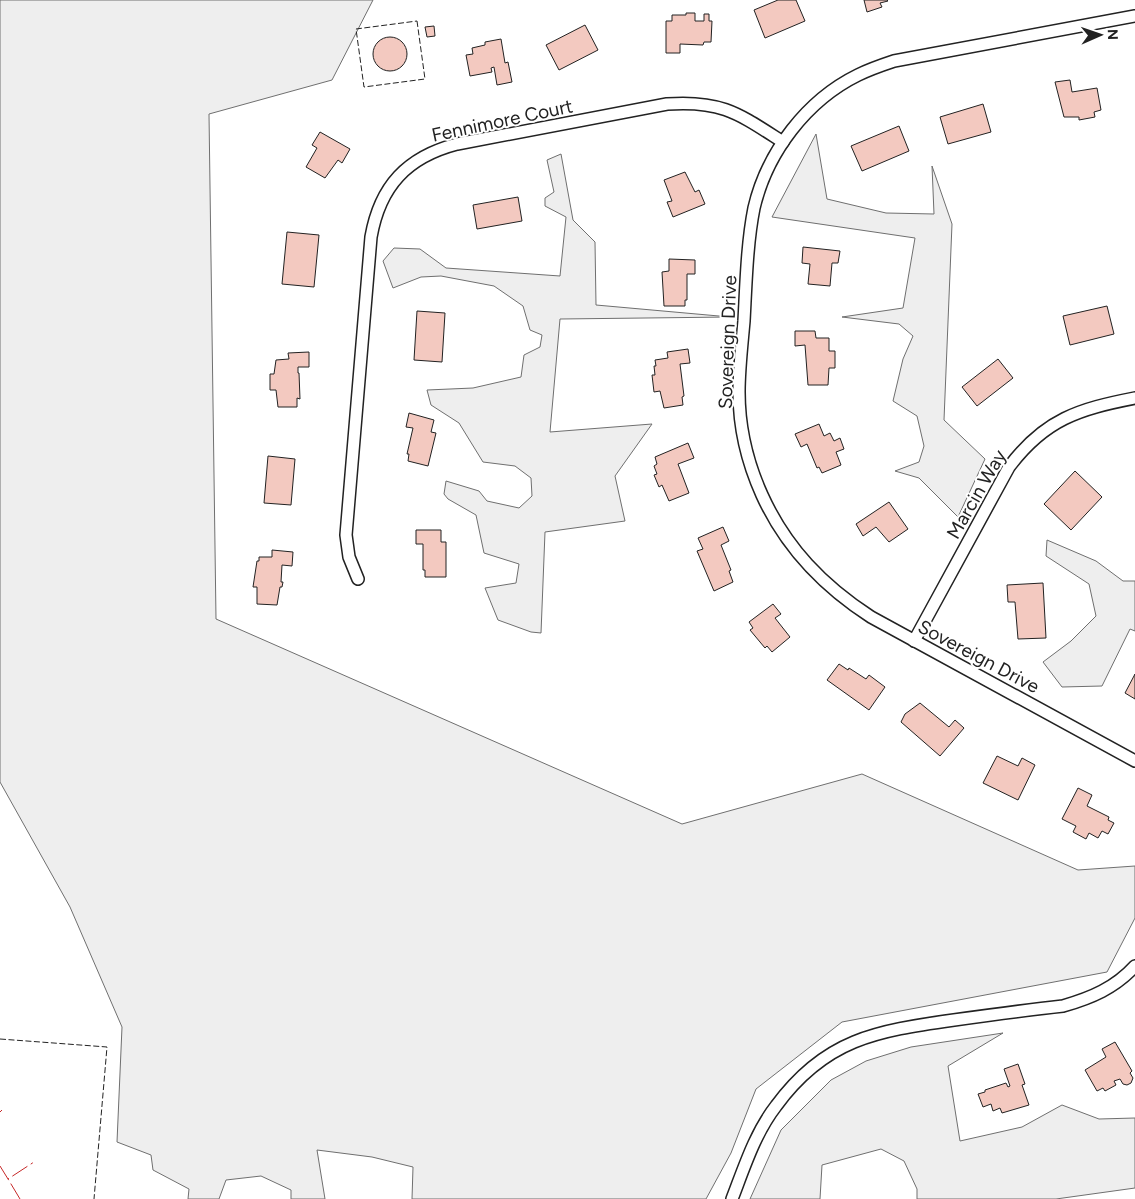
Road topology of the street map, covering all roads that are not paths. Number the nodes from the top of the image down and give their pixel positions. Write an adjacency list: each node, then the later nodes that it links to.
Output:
1 (1135, 16): 2 (street, Sovereign Drive)
2 (783, 142): 4 (street, Fennimore Court); 5 (street, Sovereign Drive)
3 (1135, 398): 5 (street, Marcin Way)
4 (358, 579)
5 (914, 641): 6 (street, Sovereign Drive)
6 (1135, 761)
7 (1135, 966): 8 (street)
8 (732, 1199)

